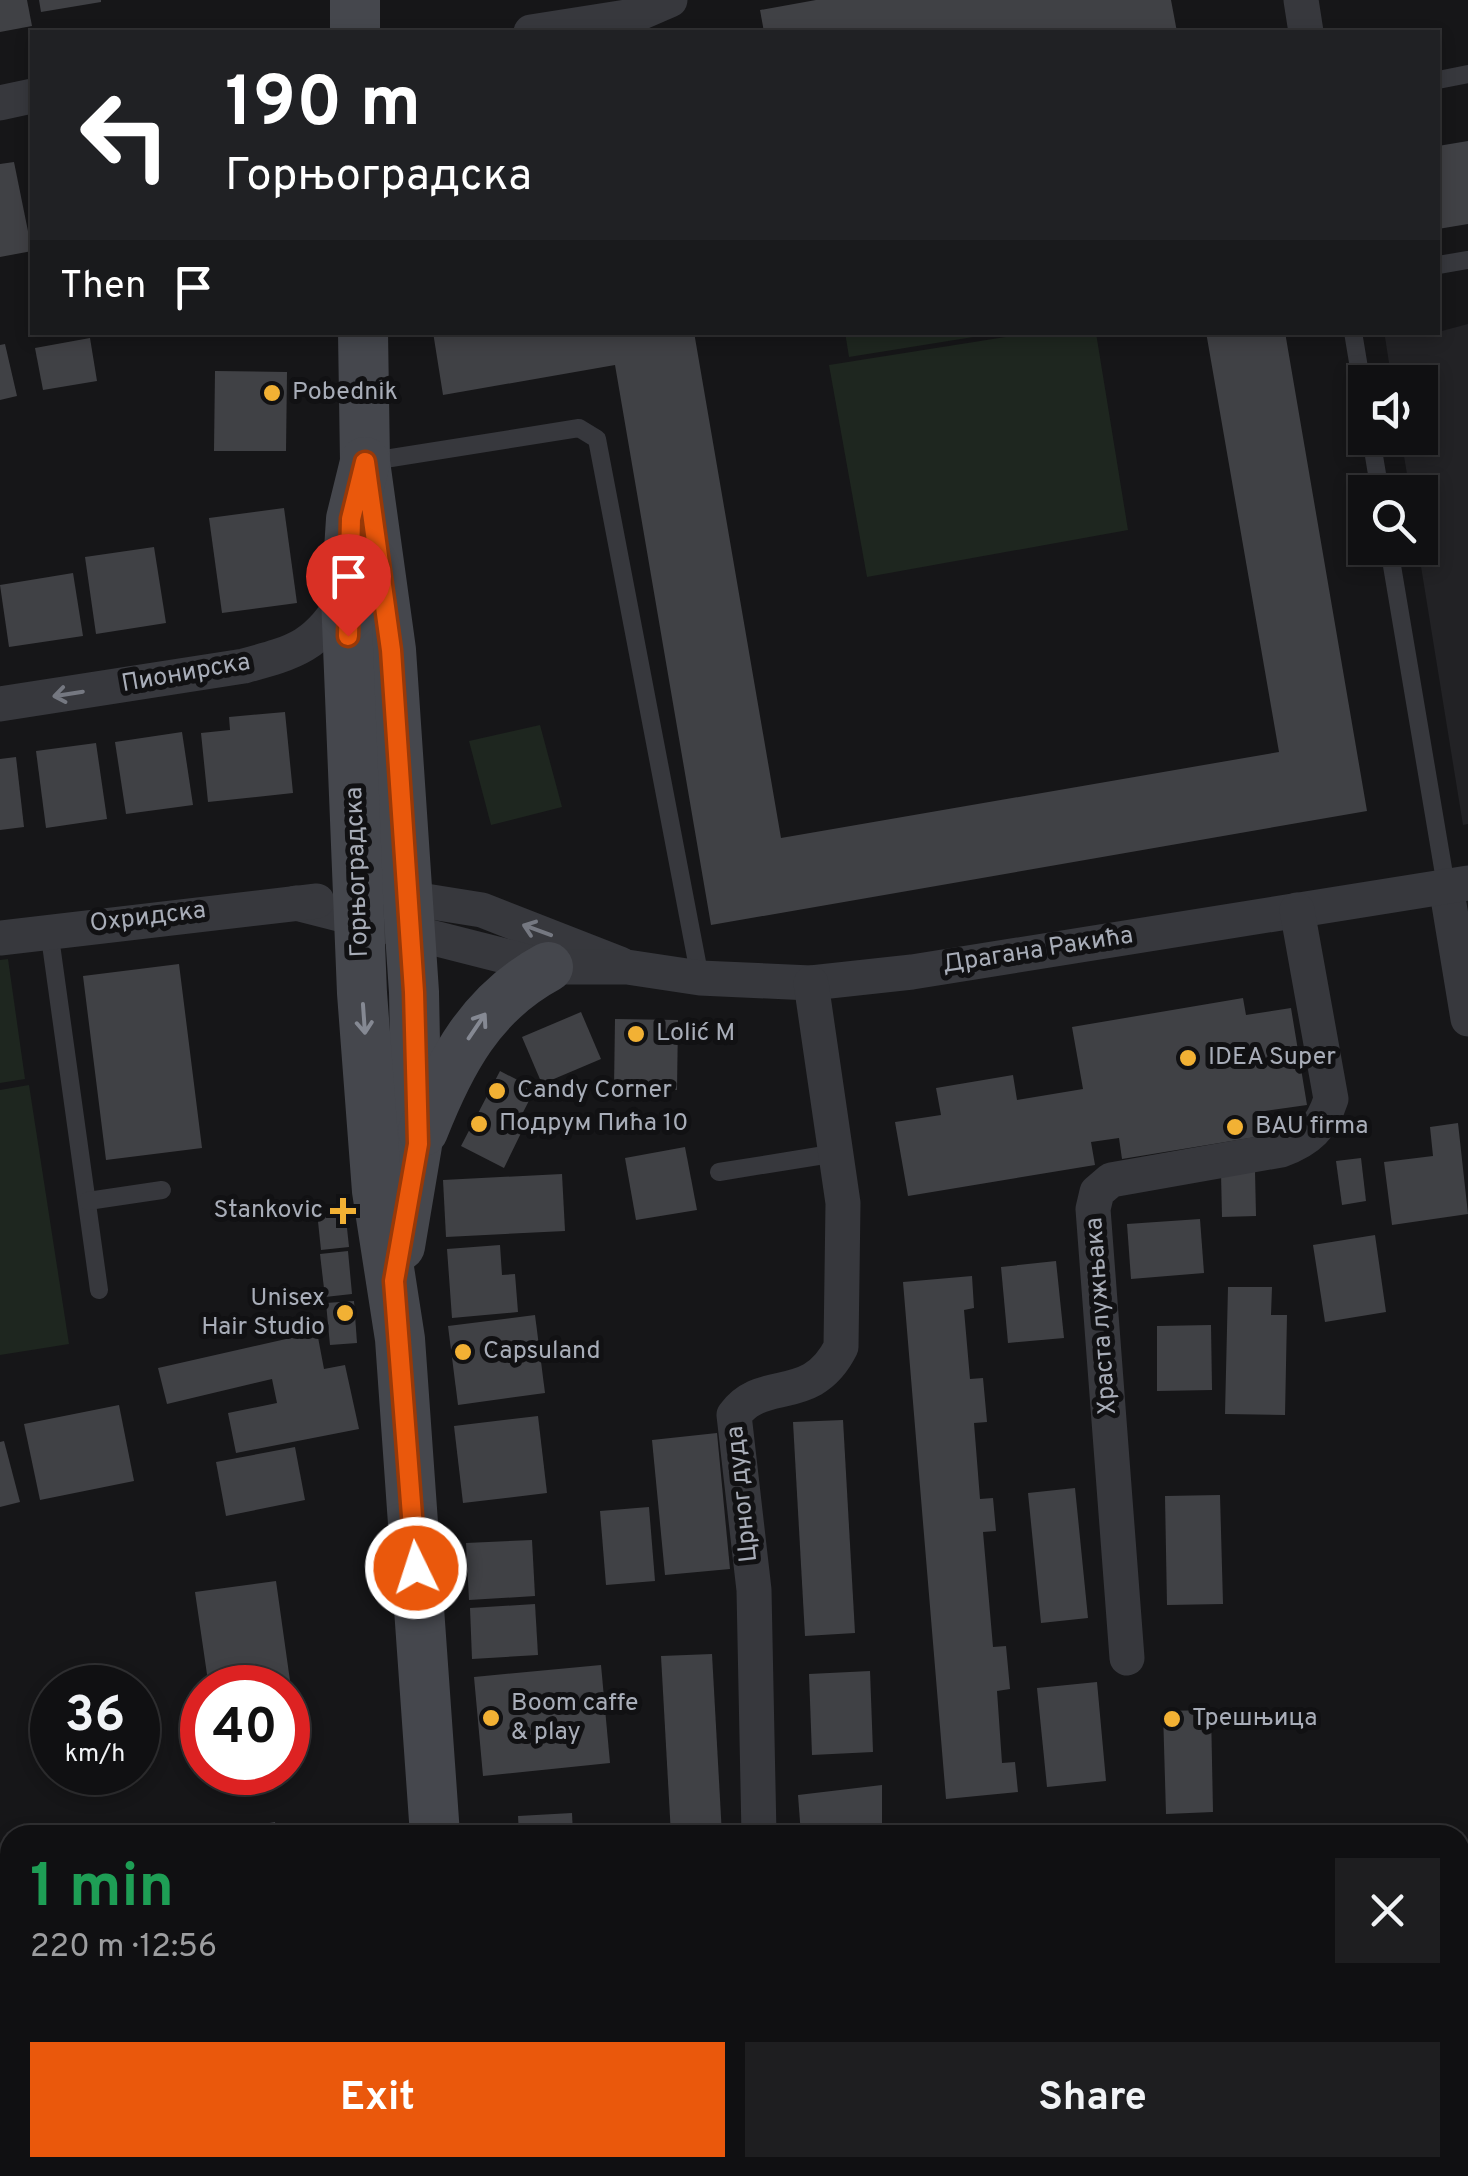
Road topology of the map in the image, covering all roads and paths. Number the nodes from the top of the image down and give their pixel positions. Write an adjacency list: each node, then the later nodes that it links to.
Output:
1 (355, 0): 5 (street)
2 (670, 0): 4 (street)
3 (1301, 0): 7 (street)
4 (606, 28): 6 (street)
5 (355, 30)
6 (568, 30)
7 (1306, 30)
8 (1468, 74): 9 (lane)
9 (1440, 80)
10 (30, 96): 11 (street)
11 (0, 102)
12 (1468, 260): 13 (lane)
13 (1440, 265)
14 (363, 335): 17 (street, Горњоградска)
15 (1354, 335): 16 (lane)
16 (1358, 365)
17 (365, 462): 19 (street, Горњоградска); 25 (street, Горњоградска); 31 (lane)
18 (1392, 565): 21 (lane)
19 (346, 597): 20 (street, Пионирска, one-way to 20); 23 (street, Горњоградска)
20 (0, 704)
21 (1457, 885): 24 (street, Драгана Ракића); 30 (street)
22 (296, 903): 23 (street, Драгана Ракића); 26 (street, Охридска)
23 (360, 909): 25 (street, Драгана Ракића); 39 (street, Горњоградска, one-way to 39)
24 (1297, 910): 32 (street, Драгана Ракића); 41 (street, Храста лужњака)
25 (410, 915): 28 (street, Драгана Ракића); 29 (street, Драгана Ракића, one-way to 25); 34 (street, Горњоградска)
26 (49, 930): 27 (street, Охридска); 38 (lane)
27 (0, 938)
28 (548, 967): 29 (street, Драгана Ракића); 34 (street, one-way to 28)
29 (628, 967): 31 (street, Драгана Ракића)
30 (1465, 976): 33 (street)
31 (700, 978): 32 (street, Драгана Ракића)
32 (811, 982): 35 (street, Црног дуда)
33 (1468, 1020)
34 (418, 1144): 39 (street, Горњоградска)
35 (837, 1154): 36 (lane); 43 (street, Црног дуда)
36 (719, 1172)
37 (162, 1190): 38 (lane)
38 (88, 1201): 40 (lane)
39 (394, 1281): 42 (street, Горњоградска)
40 (100, 1290)
41 (1126, 1658)
42 (434, 1825)
43 (759, 1825)

